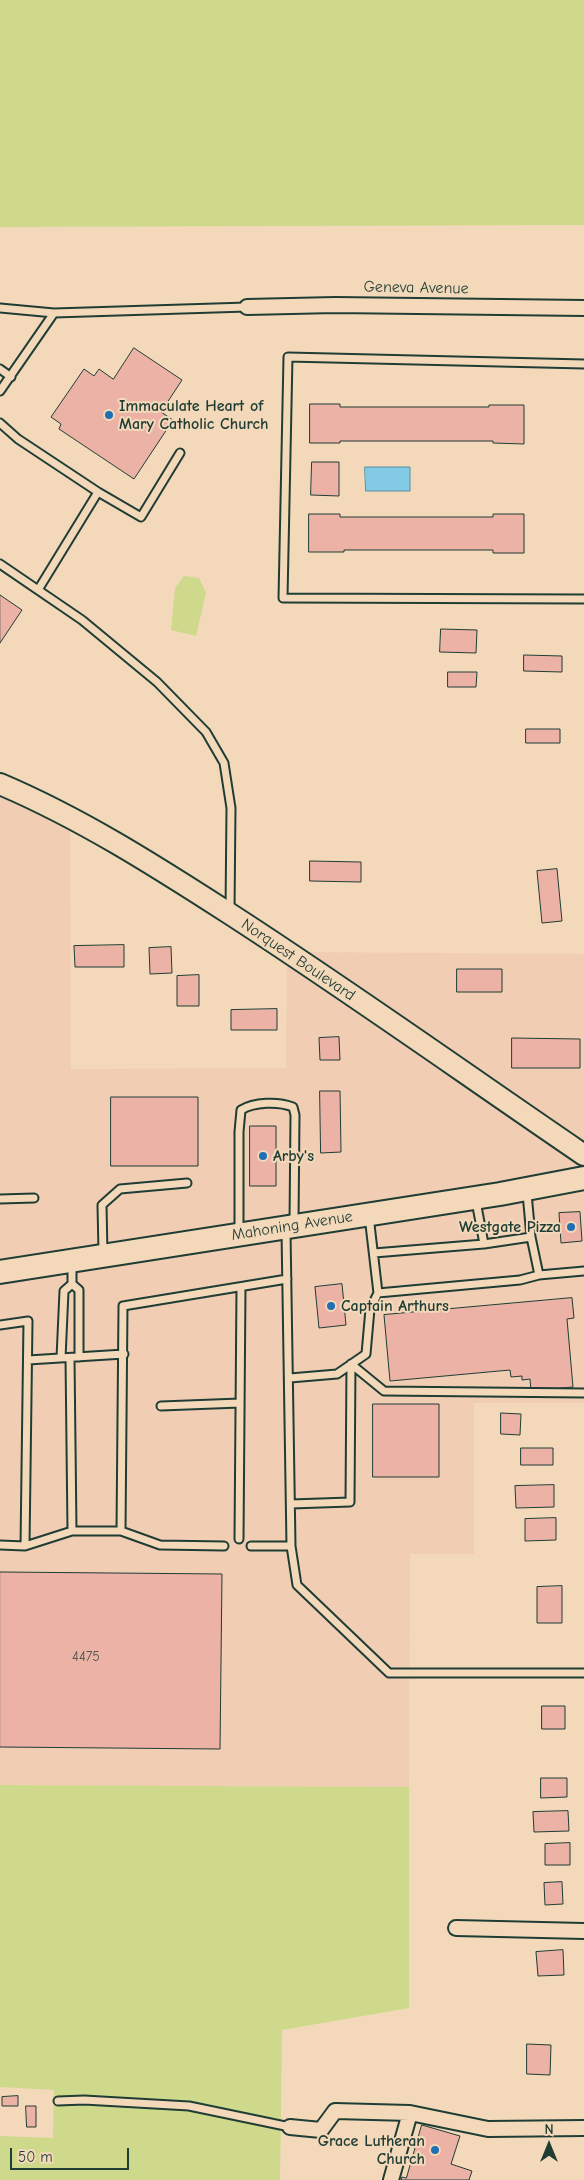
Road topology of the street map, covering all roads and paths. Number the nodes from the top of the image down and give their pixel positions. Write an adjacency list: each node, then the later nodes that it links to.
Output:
1 (247, 307): 3 (street, Geneva Avenue); 4 (lane)
2 (0, 308): 4 (lane)
3 (584, 308)
4 (54, 313): 7 (lane)
5 (584, 364): 14 (lane)
6 (0, 369): 7 (lane)
7 (11, 377): 8 (lane)
8 (0, 391)
9 (0, 423): 11 (lane)
10 (180, 453): 11 (lane)
11 (98, 492): 13 (lane)
12 (0, 564): 13 (lane)
13 (38, 590): 16 (lane)
14 (584, 599)
15 (0, 784): 16 (street, Norquest Boulevard)
16 (230, 914): 17 (street, Norquest Boulevard)
17 (584, 1155)
18 (584, 1178): 20 (main road, Mahoning Avenue)
19 (187, 1183): 30 (lane)
20 (527, 1189): 22 (main road, Mahoning Avenue); 27 (lane)
21 (34, 1198): 23 (lane)
22 (475, 1198): 24 (main road, Mahoning Avenue); 28 (lane)
23 (0, 1199)
24 (368, 1214): 25 (main road, Mahoning Avenue); 29 (lane)
25 (290, 1227): 26 (main road, Mahoning Avenue); 26 (lane); 35 (lane)
26 (239, 1235): 30 (main road, Mahoning Avenue)
27 (531, 1237): 28 (lane); 34 (lane)
28 (484, 1244): 29 (lane)
29 (374, 1253): 38 (lane)
30 (103, 1256): 31 (main road, Mahoning Avenue)
31 (72, 1261): 33 (main road, Mahoning Avenue); 36 (lane)
32 (584, 1271): 34 (lane)
33 (0, 1272)
34 (539, 1274): 38 (lane)
35 (288, 1279): 37 (lane); 46 (lane)
36 (72, 1284): 41 (lane); 42 (lane)
37 (241, 1287): 40 (lane); 48 (lane)
38 (378, 1293): 45 (lane)
39 (0, 1325): 44 (lane)
40 (124, 1354): 41 (lane); 52 (lane)
41 (79, 1357): 43 (lane)
42 (61, 1358): 43 (lane); 44 (lane)
43 (70, 1358): 51 (lane)
44 (28, 1360): 55 (lane)
45 (351, 1364): 46 (lane); 47 (lane); 50 (lane)
46 (290, 1378): 50 (lane)
47 (584, 1393)
48 (240, 1403): 49 (lane); 53 (lane)
49 (161, 1406)
50 (291, 1504): 58 (lane)
51 (72, 1530): 52 (lane); 55 (lane)
52 (121, 1531): 56 (lane)
53 (239, 1539)
54 (0, 1545): 55 (lane)
55 (25, 1546)
56 (224, 1546)
57 (251, 1546): 58 (lane)
58 (291, 1546): 59 (lane)
59 (584, 1673)
60 (456, 1928): 61 (street)
61 (584, 1930)
62 (58, 2101): 64 (lane)
63 (410, 2113): 64 (street); 65 (street); 66 (street)
64 (290, 2127)
65 (584, 2128)
66 (391, 2180)

